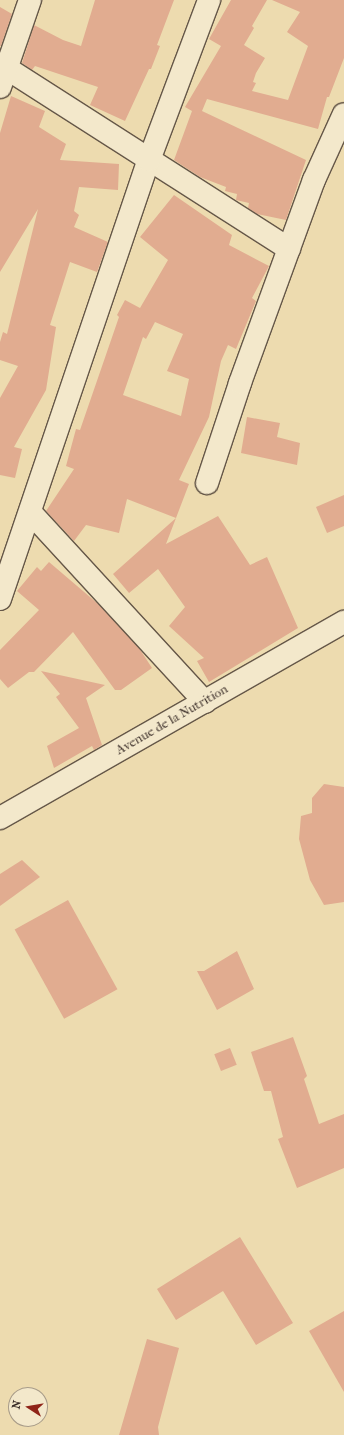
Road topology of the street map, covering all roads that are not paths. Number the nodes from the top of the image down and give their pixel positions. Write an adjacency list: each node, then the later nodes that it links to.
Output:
1 (30, 0): 3 (street)
2 (209, 0): 5 (street)
3 (2, 73): 5 (street)
4 (344, 114): 6 (street)
5 (149, 160): 6 (street); 8 (street)
6 (288, 249): 7 (street)
7 (207, 483)
8 (31, 513): 9 (street); 11 (street)
9 (0, 599)
10 (344, 622): 11 (street, Avenue de la Nutrition)
11 (204, 702): 12 (street, Avenue de la Nutrition)
12 (0, 818)

